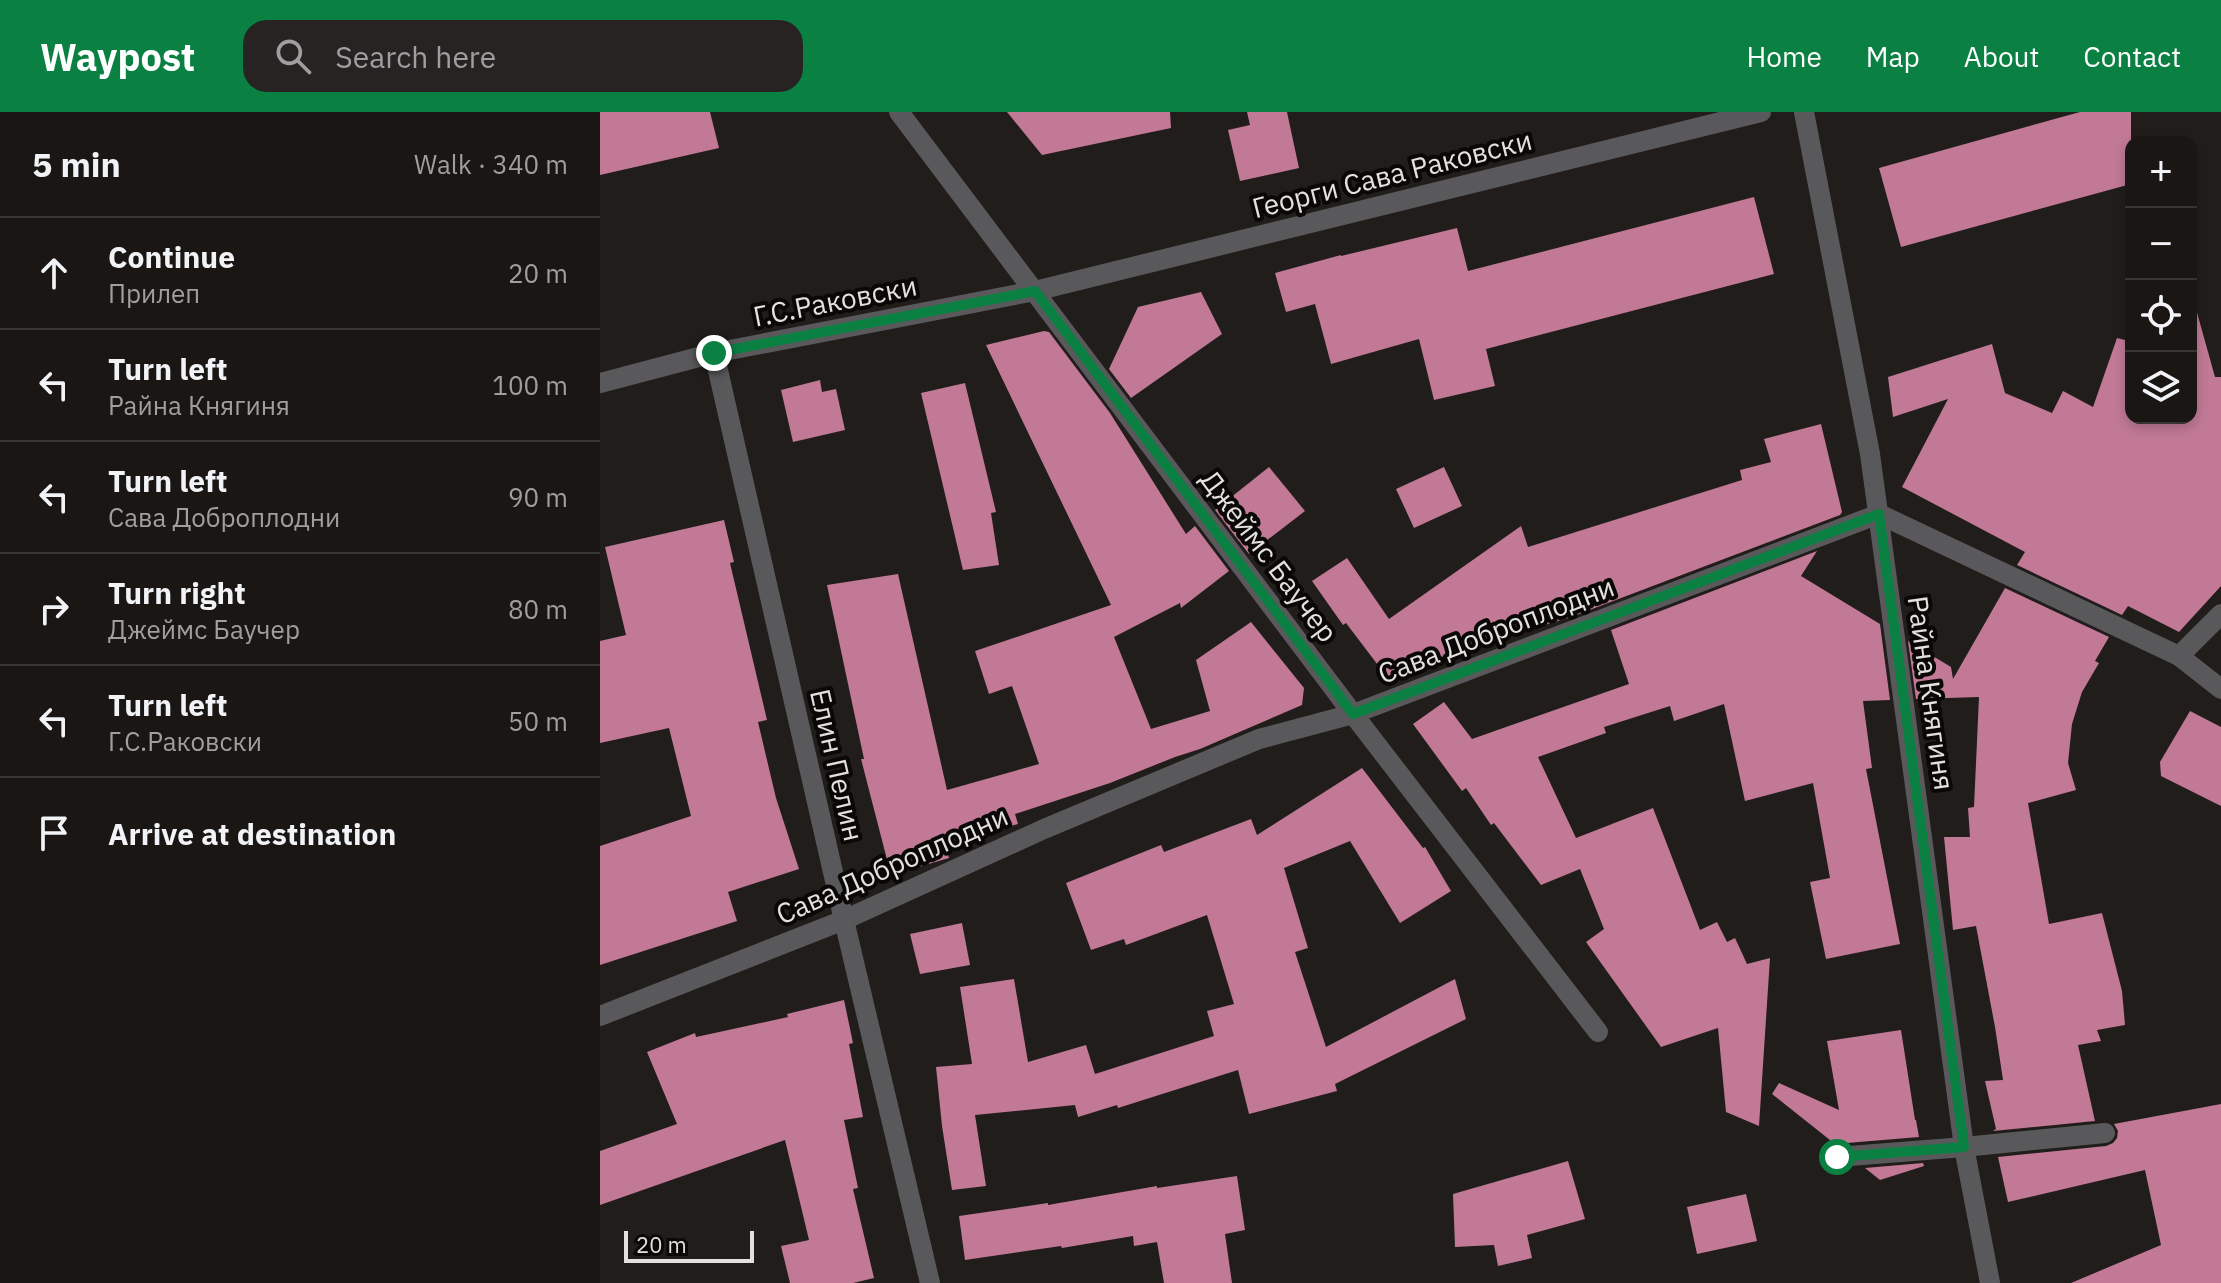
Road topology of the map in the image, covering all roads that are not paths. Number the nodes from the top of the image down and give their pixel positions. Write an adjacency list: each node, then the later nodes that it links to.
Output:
1 (899, 112): 4 (street, Джеймс Баучер)
2 (1761, 112): 4 (street, Георги Сава Раковски)
3 (1804, 112): 7 (street, Райна Княгиня)
4 (1035, 291): 5 (street, Г.С.Раковски); 11 (street, Джеймс Баучер)
5 (714, 353): 6 (street, Г.С.Раковски); 12 (street, Елин Пелин)
6 (600, 383)
7 (1879, 514): 9 (street); 11 (street, Сава Доброплодни); 16 (street, Райна Княгиня)
8 (2221, 614): 9 (street)
9 (2179, 656): 10 (street)
10 (2221, 689)
11 (1353, 714): 12 (street, Сава Доброплодни); 14 (street, Джеймс Баучер)
12 (844, 920): 13 (street, Сава Доброплодни); 18 (street, Елин Пелин)
13 (600, 1016)
14 (1598, 1032)
15 (2105, 1133): 16 (street)
16 (1964, 1147): 17 (street); 19 (street, Райна Княгиня)
17 (1837, 1157)
18 (930, 1283)
19 (1990, 1283)

